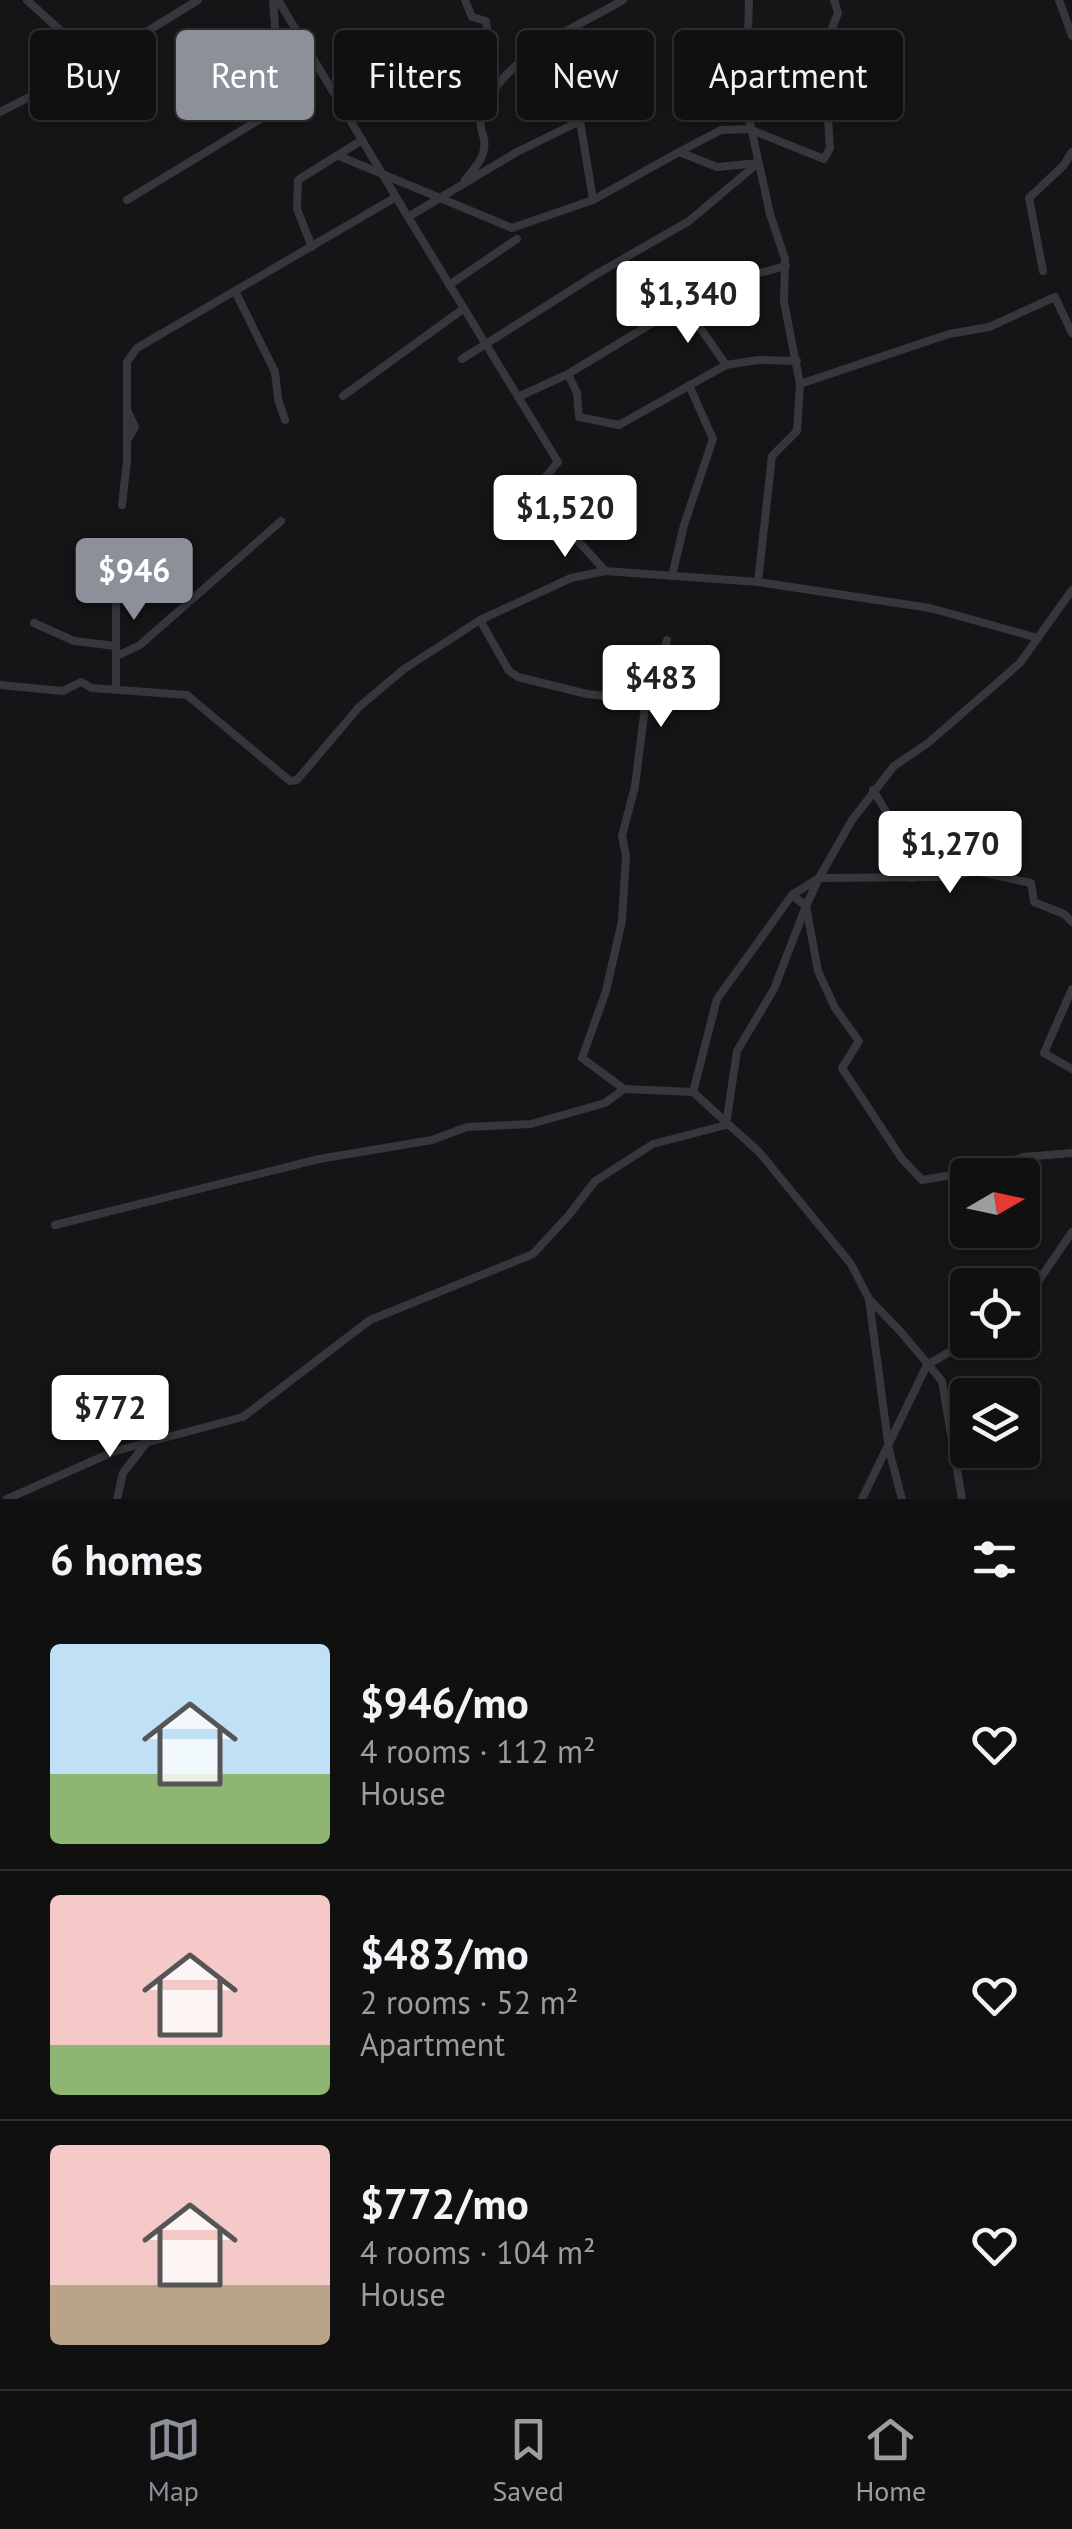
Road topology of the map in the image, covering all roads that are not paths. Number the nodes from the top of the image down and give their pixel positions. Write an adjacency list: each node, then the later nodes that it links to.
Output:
1 (27, 0): 9 (street)
2 (198, 0): 10 (street)
3 (275, 0): 18 (street); 27 (street)
4 (465, 0): 11 (street)
5 (624, 0): 13 (street)
6 (749, 0): 17 (street)
7 (834, 0): 17 (street)
8 (1059, 0): 12 (street)
9 (60, 30)
10 (149, 30)
11 (487, 30)
12 (1072, 36)
13 (497, 85)
14 (30, 97): 15 (street)
15 (0, 112)
16 (479, 120): 24 (street)
17 (750, 129): 19 (street); 22 (street)
18 (362, 140): 21 (street); 23 (street)
19 (679, 152): 22 (street); 28 (street)
20 (1072, 152): 33 (street)
21 (339, 156): 23 (street); 31 (street)
22 (758, 164): 32 (street); 39 (street)
23 (382, 174): 25 (street); 26 (street)
24 (458, 187): 26 (street); 28 (street)
25 (396, 197): 29 (street); 31 (street)
26 (440, 198): 28 (street); 29 (street)
27 (127, 200)
28 (594, 200)
29 (408, 217): 34 (street)
30 (518, 239): 34 (street)
31 (312, 248): 35 (street)
32 (786, 266): 36 (street); 41 (street)
33 (1043, 271)
34 (449, 285): 37 (street)
35 (235, 291): 48 (street); 49 (street)
36 (683, 303): 42 (street); 43 (street)
37 (463, 309): 39 (street); 46 (street)
38 (1072, 334): 44 (street)
39 (486, 342): 40 (street); 47 (street)
40 (462, 359)
41 (797, 361): 42 (street); 44 (street)
42 (726, 365): 45 (street)
43 (568, 374): 45 (street); 47 (street)
44 (800, 384): 53 (street)
45 (689, 385): 52 (street)
46 (343, 396)
47 (518, 396): 51 (street)
48 (285, 420)
49 (122, 505)
50 (281, 521): 60 (street)
51 (605, 571): 52 (street); 56 (street)
52 (672, 576): 53 (street)
53 (758, 582): 58 (street)
54 (1072, 590): 58 (street)
55 (116, 591): 60 (street)
56 (480, 620): 62 (street); 63 (street)
57 (34, 623): 60 (street)
58 (1038, 638): 64 (street)
59 (667, 640): 63 (street)
60 (117, 651): 62 (street)
61 (0, 685): 62 (street)
62 (116, 688)
63 (646, 700): 72 (street)
64 (873, 790): 65 (street); 66 (street)
65 (819, 878): 66 (street); 67 (street); 68 (street)
66 (912, 878): 69 (street)
67 (792, 895): 68 (street); 73 (street)
68 (806, 906): 74 (street); 75 (street)
69 (1072, 922)
70 (1072, 989): 71 (street)
71 (1072, 1068)
72 (624, 1089): 73 (street); 76 (street)
73 (692, 1092): 74 (street)
74 (726, 1124): 79 (street); 82 (street)
75 (1072, 1153)
76 (55, 1225)
77 (1072, 1232): 78 (street)
78 (1040, 1279)
79 (868, 1300): 81 (street); 83 (street)
80 (950, 1352): 81 (street)
81 (927, 1365): 83 (street); 88 (street)
82 (147, 1442): 84 (street); 85 (street)
83 (888, 1450): 86 (street); 87 (street)
84 (7, 1499)
85 (117, 1499)
86 (862, 1499)
87 (902, 1499)
88 (962, 1499)

